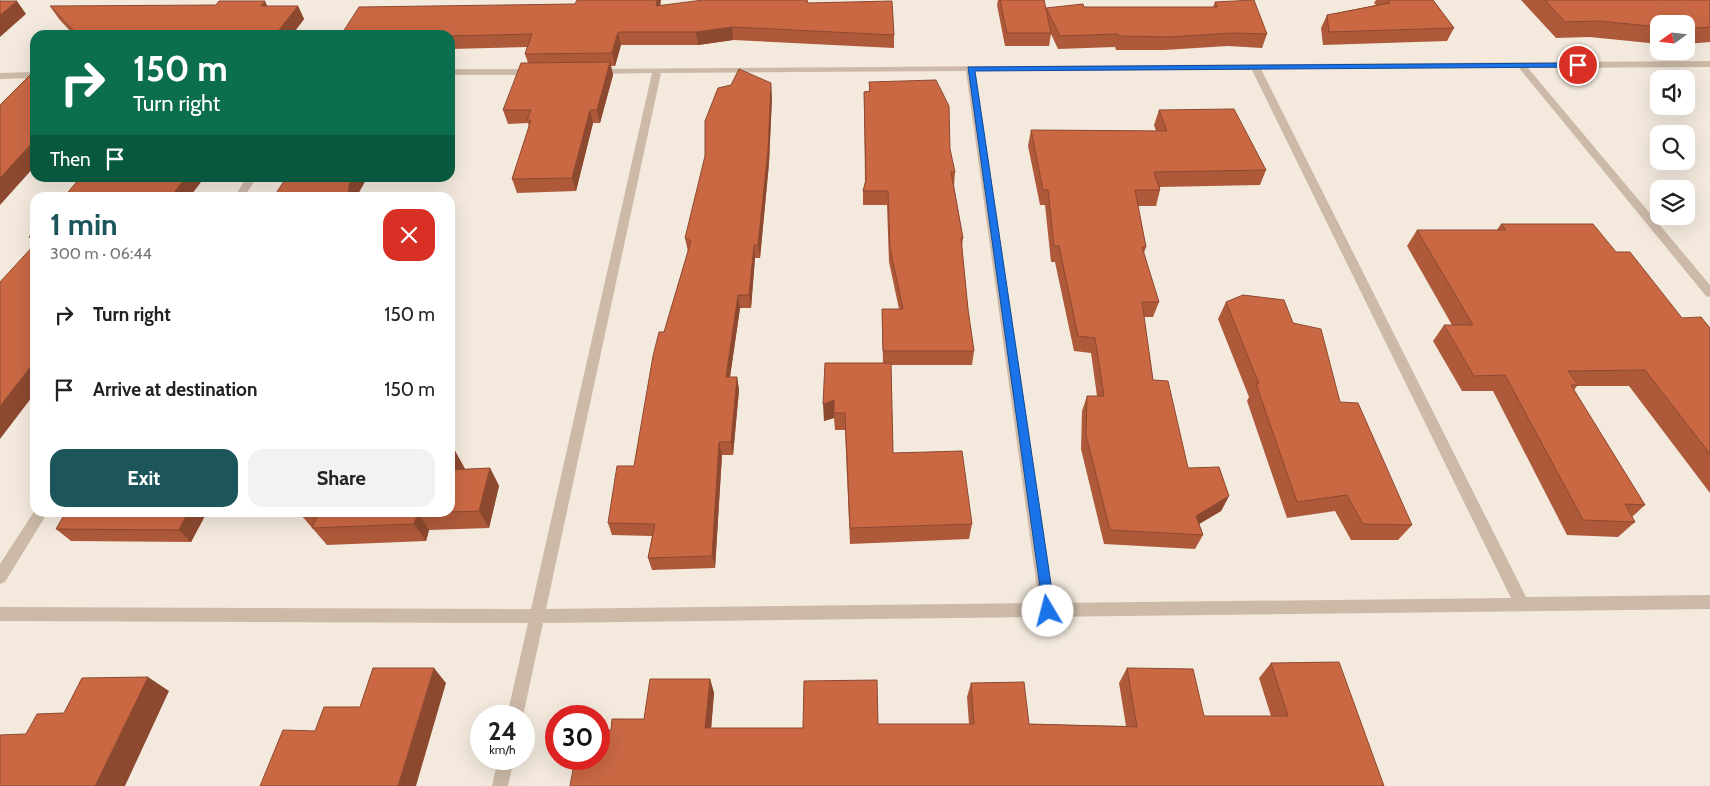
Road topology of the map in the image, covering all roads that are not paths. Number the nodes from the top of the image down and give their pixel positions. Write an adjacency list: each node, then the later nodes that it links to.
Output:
1 (1710, 64): 2 (street)
2 (1521, 65): 3 (street); 11 (street)
3 (1255, 67): 4 (street); 15 (street)
4 (970, 69): 6 (street); 16 (street)
5 (588, 71): 6 (street)
6 (657, 71): 18 (street)
7 (455, 72): 8 (street)
8 (549, 72)
9 (0, 76): 10 (street)
10 (30, 76)
11 (1710, 293)
12 (39, 517): 13 (street)
13 (0, 577)
14 (1710, 602): 15 (street)
15 (1522, 604): 16 (street)
16 (1048, 611): 18 (street)
17 (0, 614): 18 (street)
18 (537, 616): 19 (street)
19 (517, 705)
20 (504, 770): 21 (street)
21 (500, 786)

